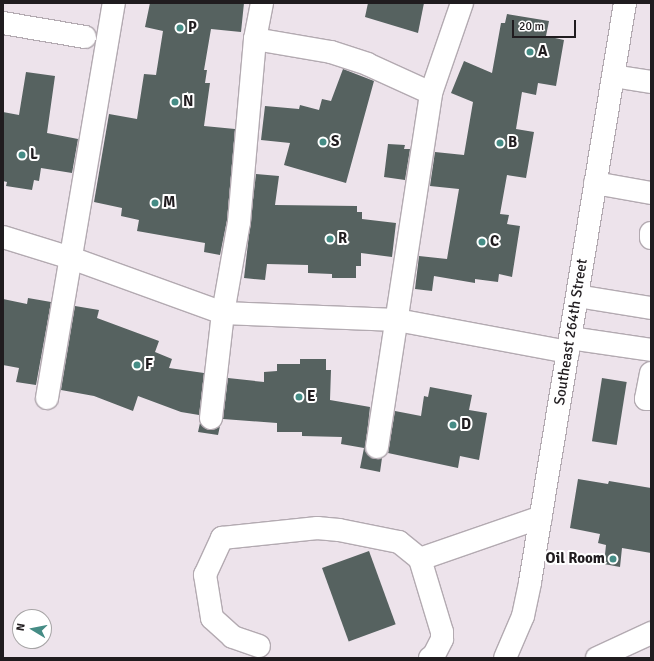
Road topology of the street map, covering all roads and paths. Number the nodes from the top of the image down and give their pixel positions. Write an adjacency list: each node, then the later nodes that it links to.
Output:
1 (114, 3): 16 (street)
2 (262, 3): 7 (street)
3 (462, 3): 10 (street)
4 (625, 3): 8 (street, Southeast 264th Street)
5 (3, 23): 6 (street)
6 (85, 37)
7 (255, 39): 10 (street); 19 (street)
8 (613, 76): 9 (street); 11 (street, Southeast 264th Street)
9 (651, 82)
10 (431, 93): 20 (street)
11 (596, 183): 12 (street); 17 (street, Southeast 264th Street)
12 (651, 193)
13 (651, 232): 15 (street)
14 (3, 237): 16 (street)
15 (651, 238)
16 (71, 258): 19 (street); 24 (street)
17 (577, 296): 18 (street); 21 (street, Southeast 264th Street)
18 (651, 308)
19 (224, 313): 20 (street); 26 (street)
20 (397, 320): 21 (street); 27 (street)
21 (569, 345): 22 (street); 28 (street, Southeast 264th Street)
22 (651, 350)
23 (651, 373): 25 (street)
24 (47, 398)
25 (651, 399)
26 (211, 418)
27 (376, 447)
28 (541, 518): 29 (street); 33 (street, Southeast 264th Street)
29 (420, 559): 31 (street); 32 (street)
30 (651, 632): 34 (street)
31 (259, 646)
32 (430, 658)
33 (505, 658)
34 (596, 658)

